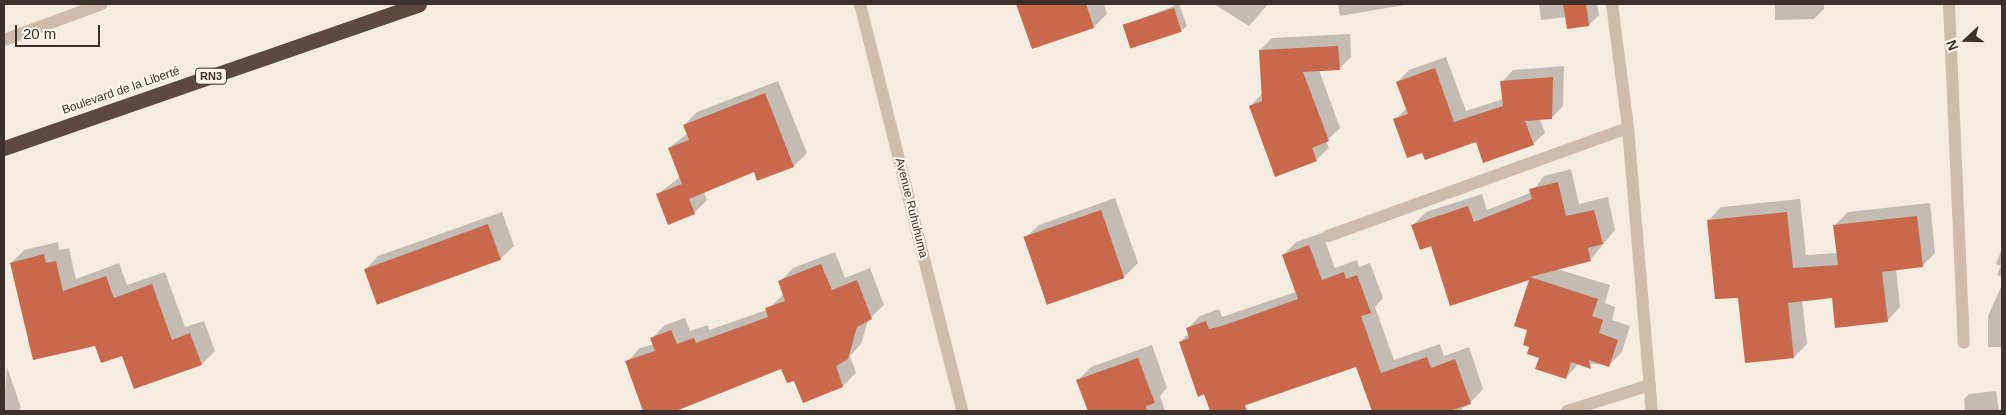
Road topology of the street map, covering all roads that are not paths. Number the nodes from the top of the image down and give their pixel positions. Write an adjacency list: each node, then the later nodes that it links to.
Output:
1 (102, 4): 6 (street)
2 (419, 4): 8 (highway, Boulevard de la Liberté / RN3)
3 (860, 4): 12 (street, Avenue Ruhuhuma)
4 (1612, 4): 7 (street)
5 (1949, 4): 10 (street)
6 (4, 40)
7 (1628, 128): 9 (street); 11 (street)
8 (4, 148)
9 (1328, 236)
10 (1964, 343)
11 (1650, 386): 13 (street); 14 (street)
12 (962, 411)
13 (1568, 411)
14 (1652, 411)

